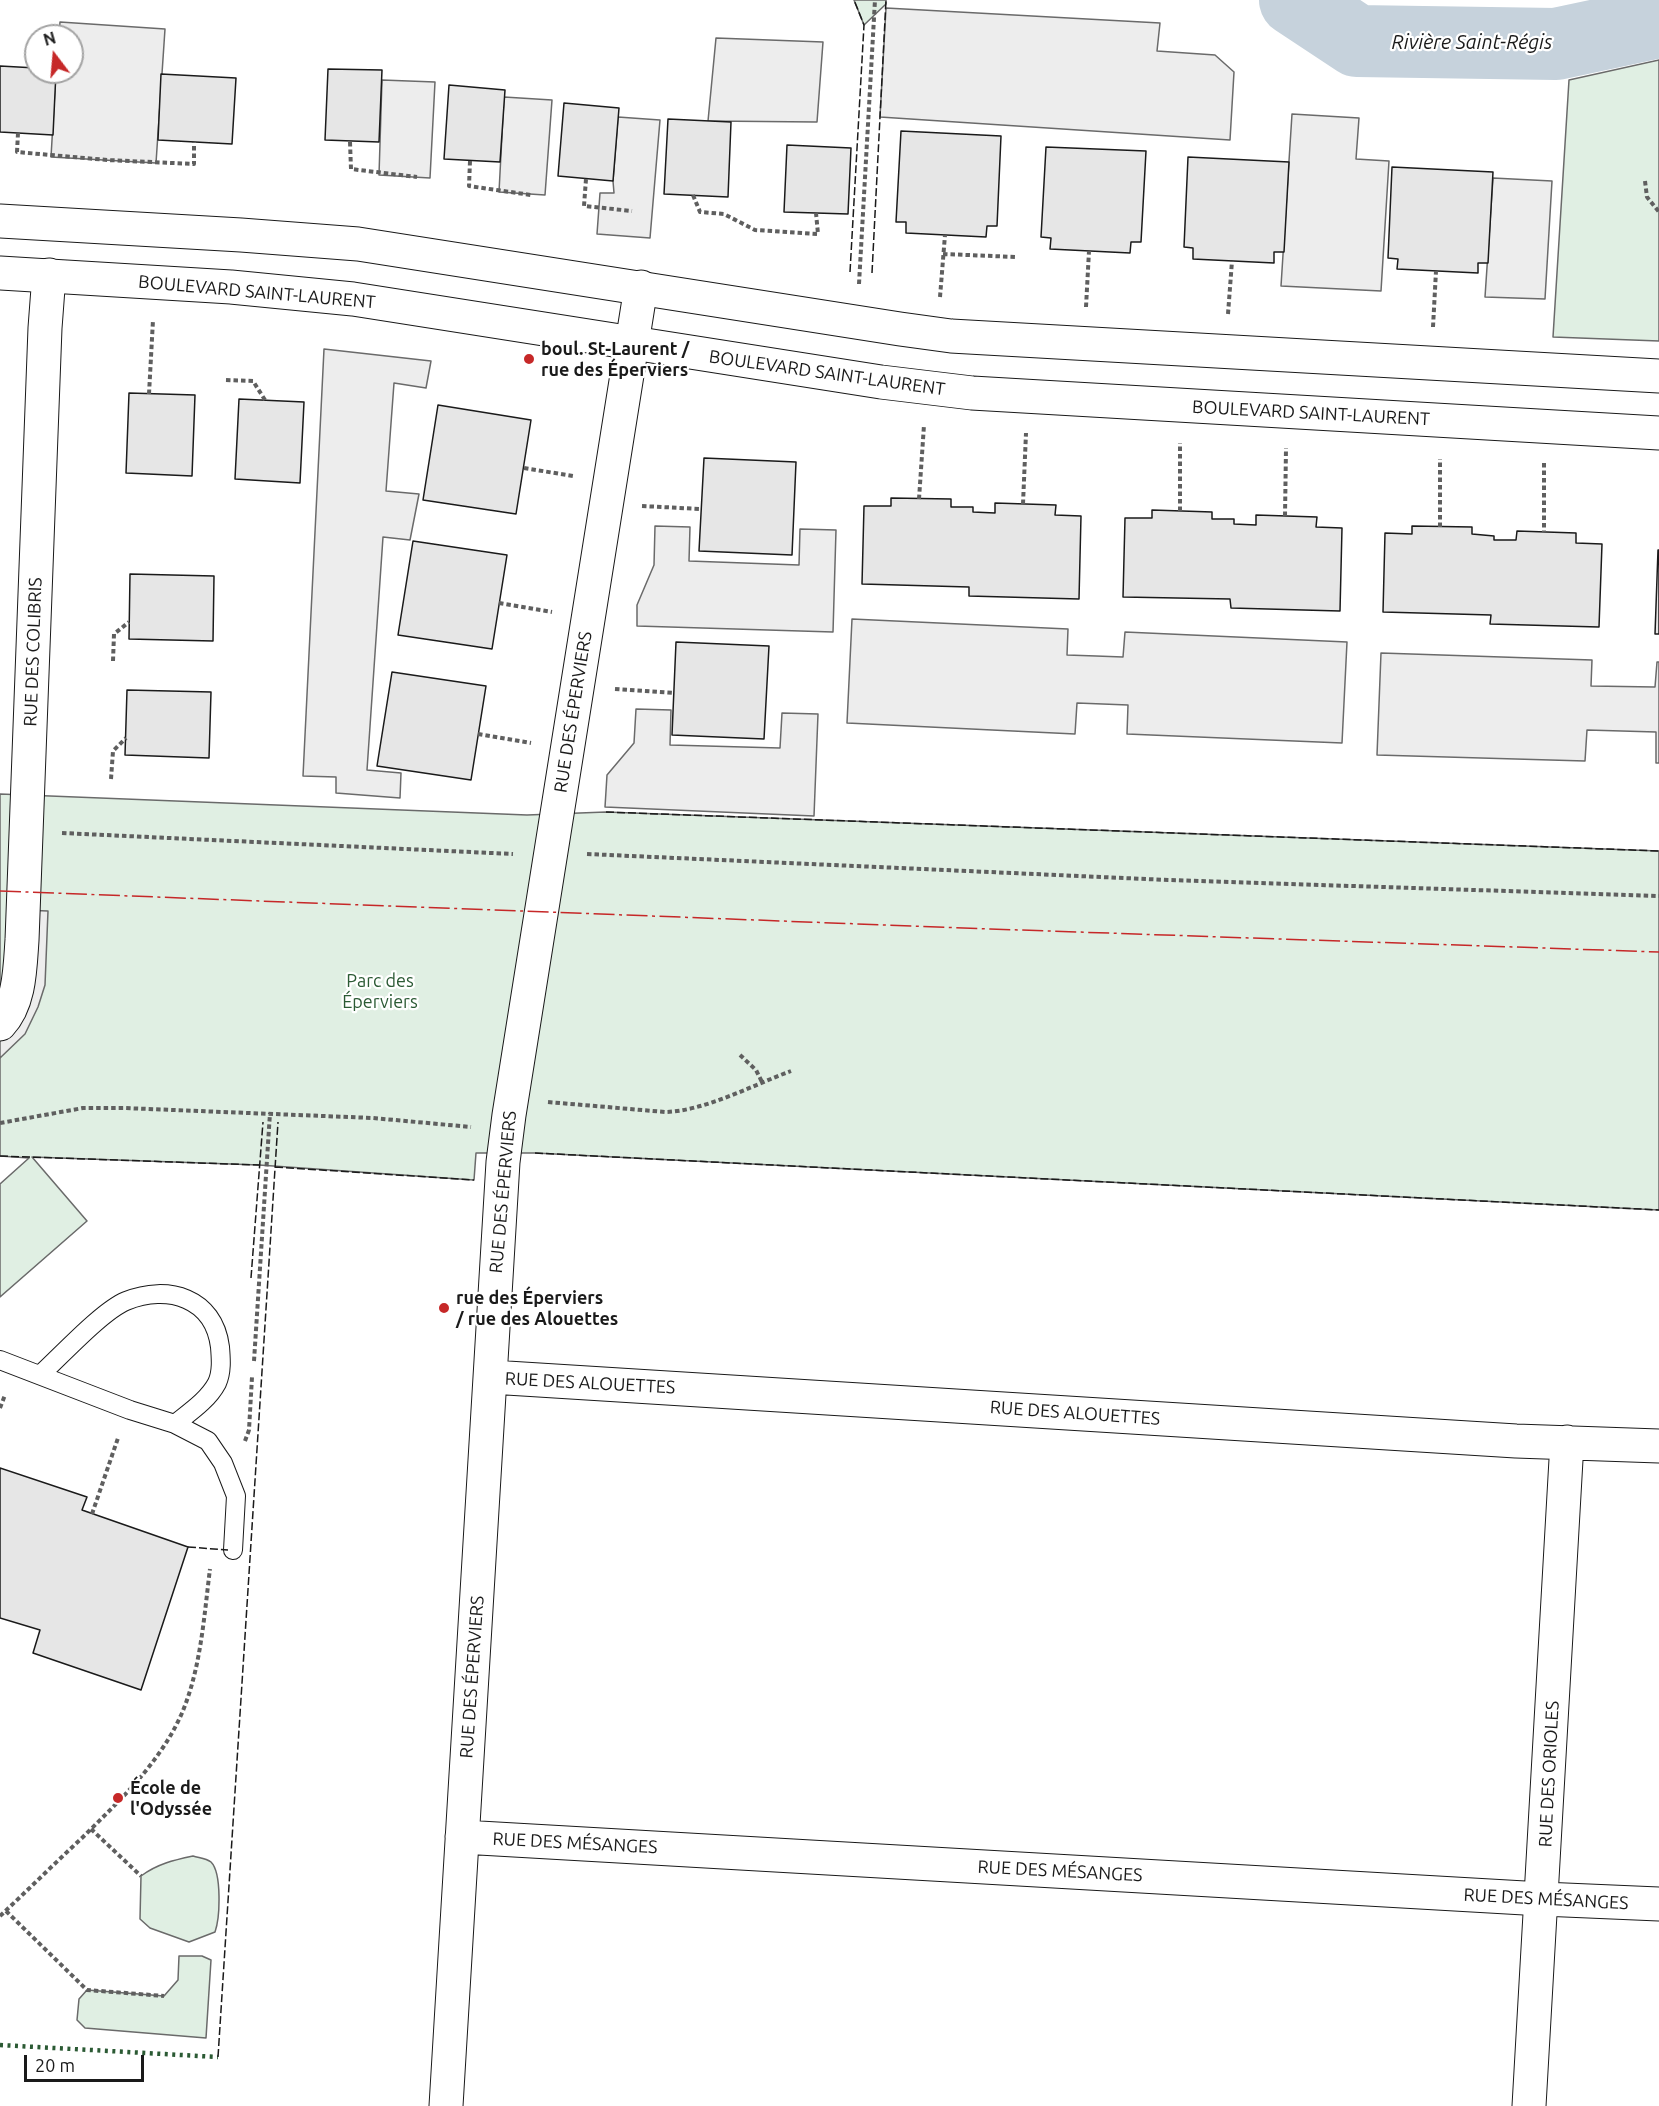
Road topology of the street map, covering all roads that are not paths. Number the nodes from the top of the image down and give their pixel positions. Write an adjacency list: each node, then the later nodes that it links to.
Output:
1 (0, 222): 4 (street)
2 (0, 273): 3 (street, BOULEVARD SAINT-LAURENT)
3 (50, 275): 5 (street, BOULEVARD SAINT-LAURENT); 8 (street, RUE DES COLIBRIS)
4 (641, 287): 5 (street, RUE DES ÉPERVIERS); 6 (street)
5 (631, 344): 7 (street, BOULEVARD SAINT-LAURENT); 11 (street, RUE DES ÉPERVIERS)
6 (1659, 376)
7 (1659, 433)
8 (0, 1024)
9 (0, 1360): 10 (lane)
10 (40, 1375): 12 (lane); 12 (lane)
11 (491, 1377): 13 (street, RUE DES ALOUETTES); 16 (street, RUE DES ÉPERVIERS)
12 (175, 1424): 15 (lane)
13 (1567, 1442): 14 (street, RUE DES ALOUETTES); 17 (street, RUE DES ORIOLES)
14 (1659, 1446)
15 (233, 1550)
16 (462, 1837): 17 (street, RUE DES MÉSANGES); 19 (street, RUE DES ÉPERVIERS)
17 (1542, 1899): 18 (street, RUE DES MÉSANGES); 20 (street, RUE DES ORIOLES)
18 (1659, 1904)
19 (447, 2106)
20 (1529, 2106)

